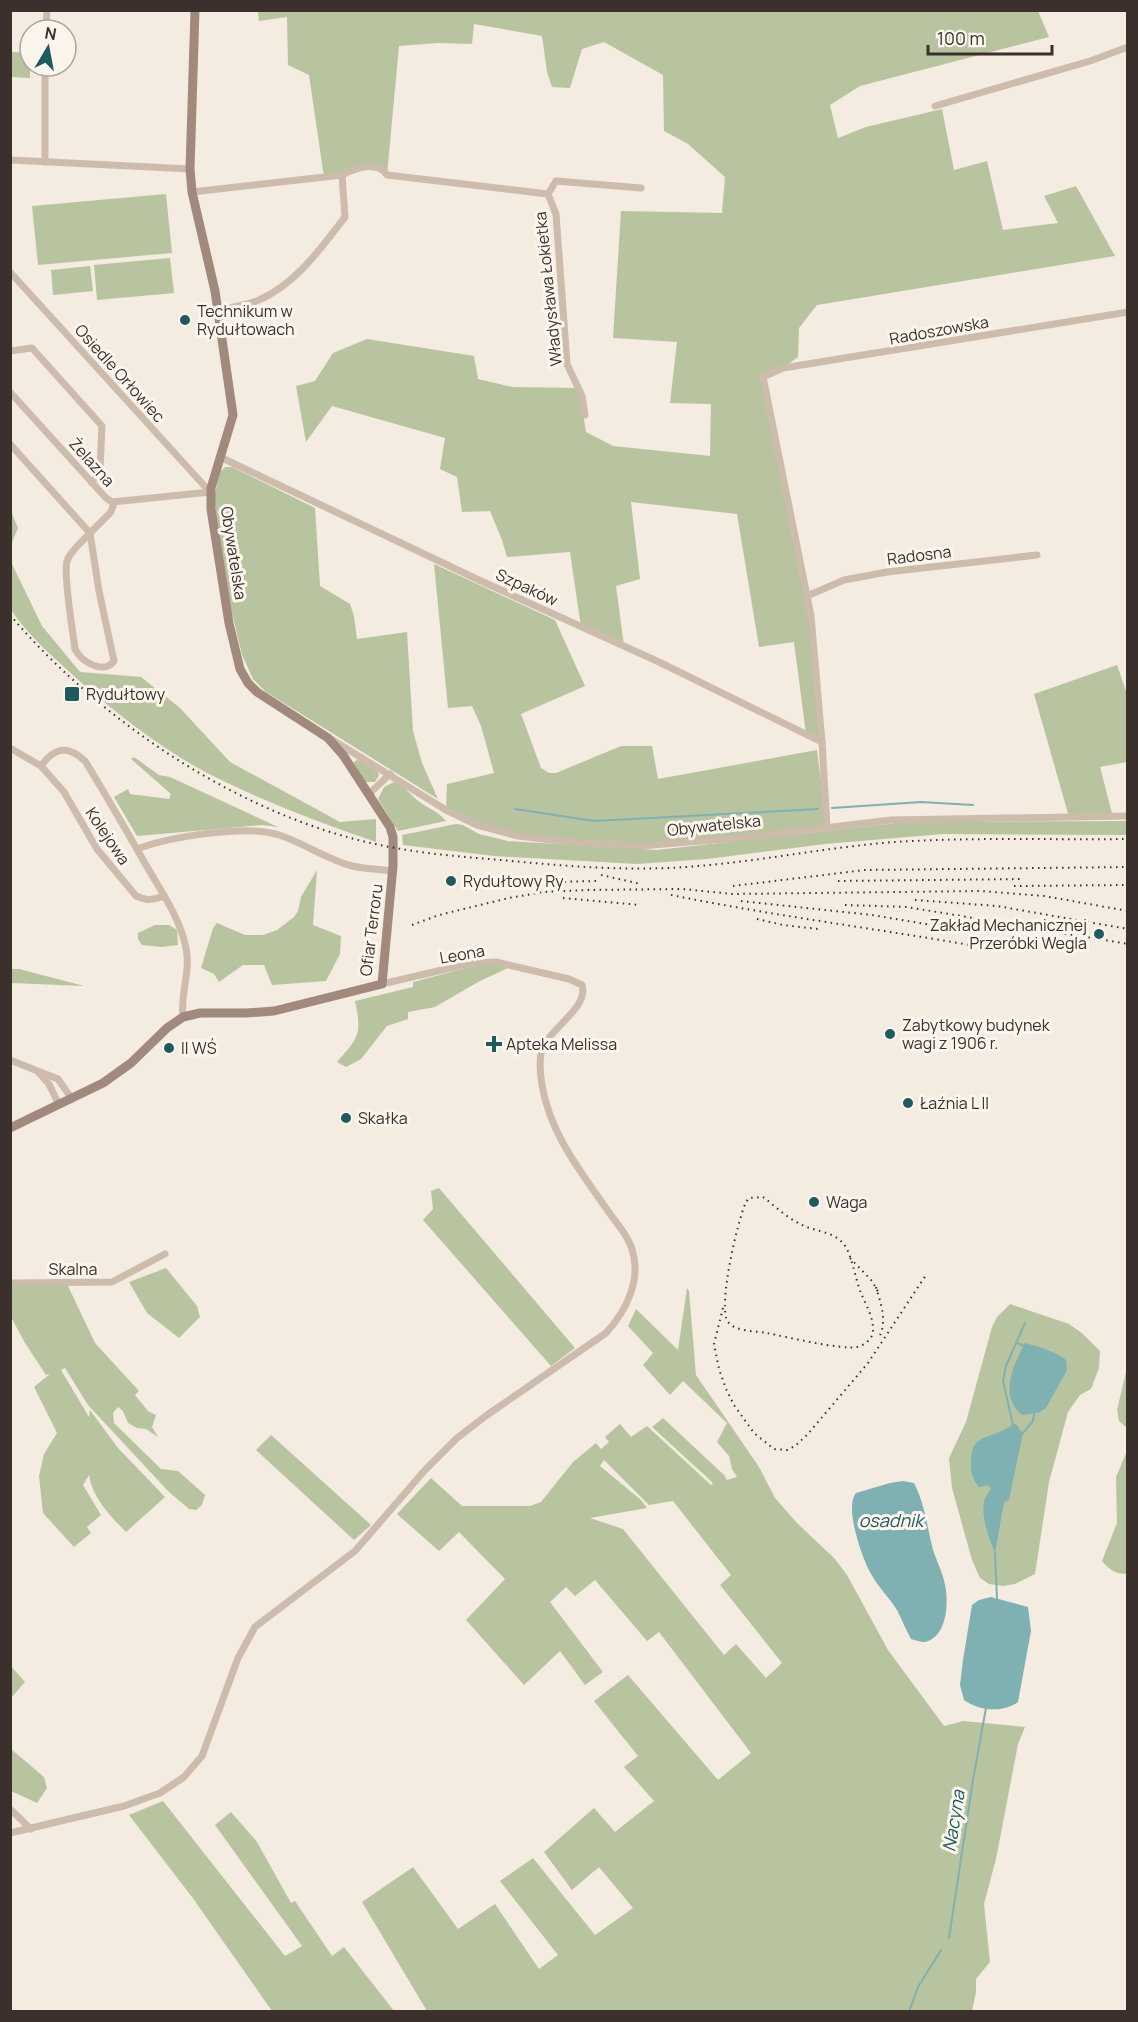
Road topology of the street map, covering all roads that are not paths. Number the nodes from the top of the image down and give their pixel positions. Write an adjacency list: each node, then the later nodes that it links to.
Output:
1 (195, 10): 7 (street, Obywatelska)
2 (1128, 47): 4 (street)
3 (45, 78): 6 (street)
4 (935, 106)
5 (10, 160): 6 (street)
6 (45, 162): 7 (street)
7 (190, 169): 10 (street, Obywatelska)
8 (342, 175): 10 (street, Władysława Łokietka); 11 (street, Władysława Łokietka); 13 (street)
9 (640, 188): 11 (street, Władysława Łokietka)
10 (192, 192): 13 (street, Obywatelska)
11 (548, 194): 17 (street, Władysława Łokietka)
12 (10, 272): 21 (street, Osiedle Orłowiec)
13 (218, 310): 19 (street, Obywatelska)
14 (1128, 312): 25 (street, Radoszowska)
15 (10, 351): 20 (street)
16 (10, 392): 20 (street, Żelazna)
17 (585, 415)
18 (10, 444): 23 (street)
19 (220, 457): 21 (street, Obywatelska); 27 (street, Szpaków)
20 (92, 483): 22 (street, Żelazna)
21 (210, 492): 22 (street, Żelazna); 26 (street, Obywatelska)
22 (114, 503): 23 (street)
23 (90, 532): 23 (street)
24 (1038, 555): 25 (street, Radosna)
25 (807, 596): 27 (street)
26 (328, 738): 30 (street, Obywatelska); 31 (street, Obywatelska)
27 (822, 742): 33 (street)
28 (10, 748): 29 (street, Kolejowa)
29 (41, 766): 34 (street); 36 (street, Kolejowa)
30 (390, 774): 31 (street); 33 (street, Obywatelska)
31 (369, 794): 35 (street, Obywatelska)
32 (1128, 816): 33 (street, Obywatelska)
33 (827, 827)
34 (137, 849): 35 (street, Ofiar Terroru); 36 (street)
35 (393, 871): 37 (street, Ofiar Terroru)
36 (164, 896): 38 (street)
37 (382, 984): 38 (street, Ofiar Terroru); 47 (street, Leona)
38 (183, 1017): 41 (street)
39 (10, 1060): 40 (street)
40 (35, 1069): 41 (street); 42 (street)
41 (72, 1099): 42 (street)
42 (59, 1105): 43 (street)
43 (10, 1128)
44 (165, 1254): 45 (street, Skalna)
45 (10, 1283)
46 (10, 1809): 47 (street)
47 (31, 1829): 48 (street)
48 (10, 1833)

